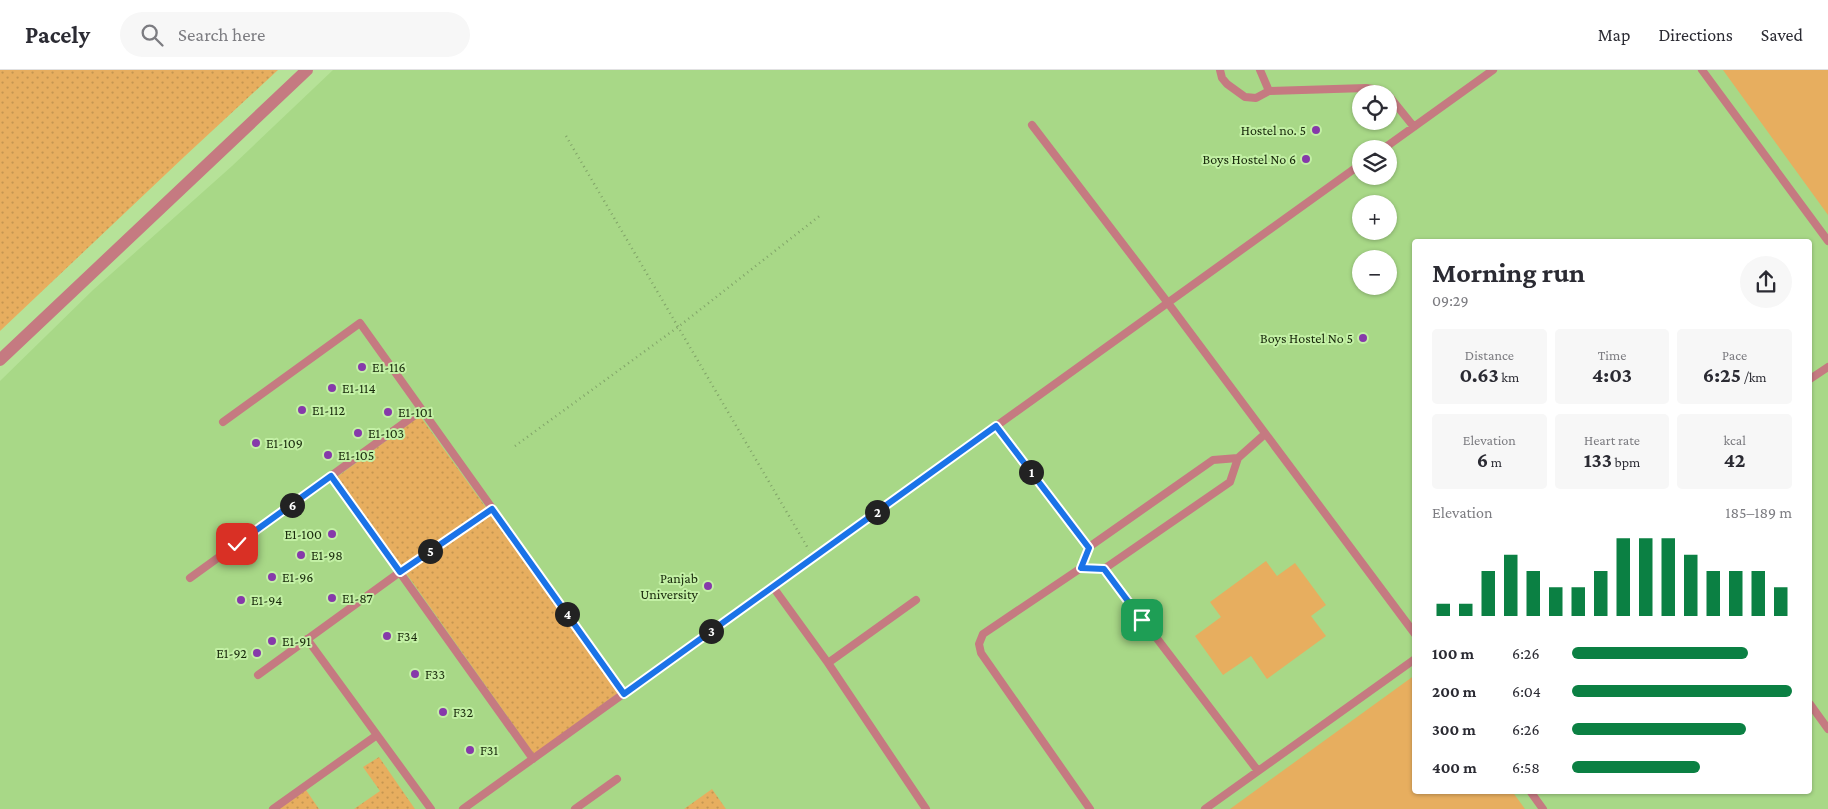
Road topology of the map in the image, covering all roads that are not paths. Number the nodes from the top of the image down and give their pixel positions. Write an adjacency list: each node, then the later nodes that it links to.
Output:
1 (308, 70): 15 (street)
2 (1220, 70): 7 (lane)
3 (1260, 70): 7 (lane)
4 (1493, 70): 10 (lane)
5 (1702, 70): 13 (lane)
6 (1352, 88): 7 (lane)
7 (1269, 91)
8 (1397, 107): 10 (lane)
9 (1032, 126): 14 (lane)
10 (1414, 127): 11 (lane)
11 (1396, 140)
12 (1352, 170): 14 (lane)
13 (1828, 241)
14 (1168, 303): 20 (lane); 21 (lane)
15 (0, 360)
16 (1828, 367): 17 (lane)
17 (1812, 378)
18 (422, 410): 19 (lane); 23 (lane); 24 (lane)
19 (222, 422)
20 (996, 426): 25 (lane); 30 (lane)
21 (1266, 434): 22 (lane); 32 (lane)
22 (1238, 458): 25 (lane); 27 (lane)
23 (331, 476): 28 (lane); 29 (lane)
24 (492, 509): 28 (lane); 37 (lane)
25 (1089, 548): 26 (lane)
26 (1081, 568): 27 (lane); 50 (lane)
27 (1104, 569): 42 (lane)
28 (400, 572): 33 (lane); 41 (lane)
29 (190, 578)
30 (773, 587): 35 (lane); 37 (lane)
31 (916, 600): 35 (lane)
32 (1412, 630)
33 (307, 639): 36 (lane); 40 (lane)
34 (1412, 661): 42 (lane)
35 (828, 663): 49 (lane)
36 (258, 675)
37 (624, 694): 41 (lane)
38 (1812, 707): 39 (lane)
39 (1828, 730)
40 (377, 735): 45 (lane); 46 (lane)
41 (533, 759): 47 (lane)
42 (1258, 771): 51 (lane)
43 (617, 779): 48 (lane)
44 (1532, 794): 52 (lane)
45 (273, 809)
46 (431, 809)
47 (463, 809)
48 (574, 809)
49 (926, 809)
50 (1090, 809)
51 (1205, 809)
52 (1543, 809)

